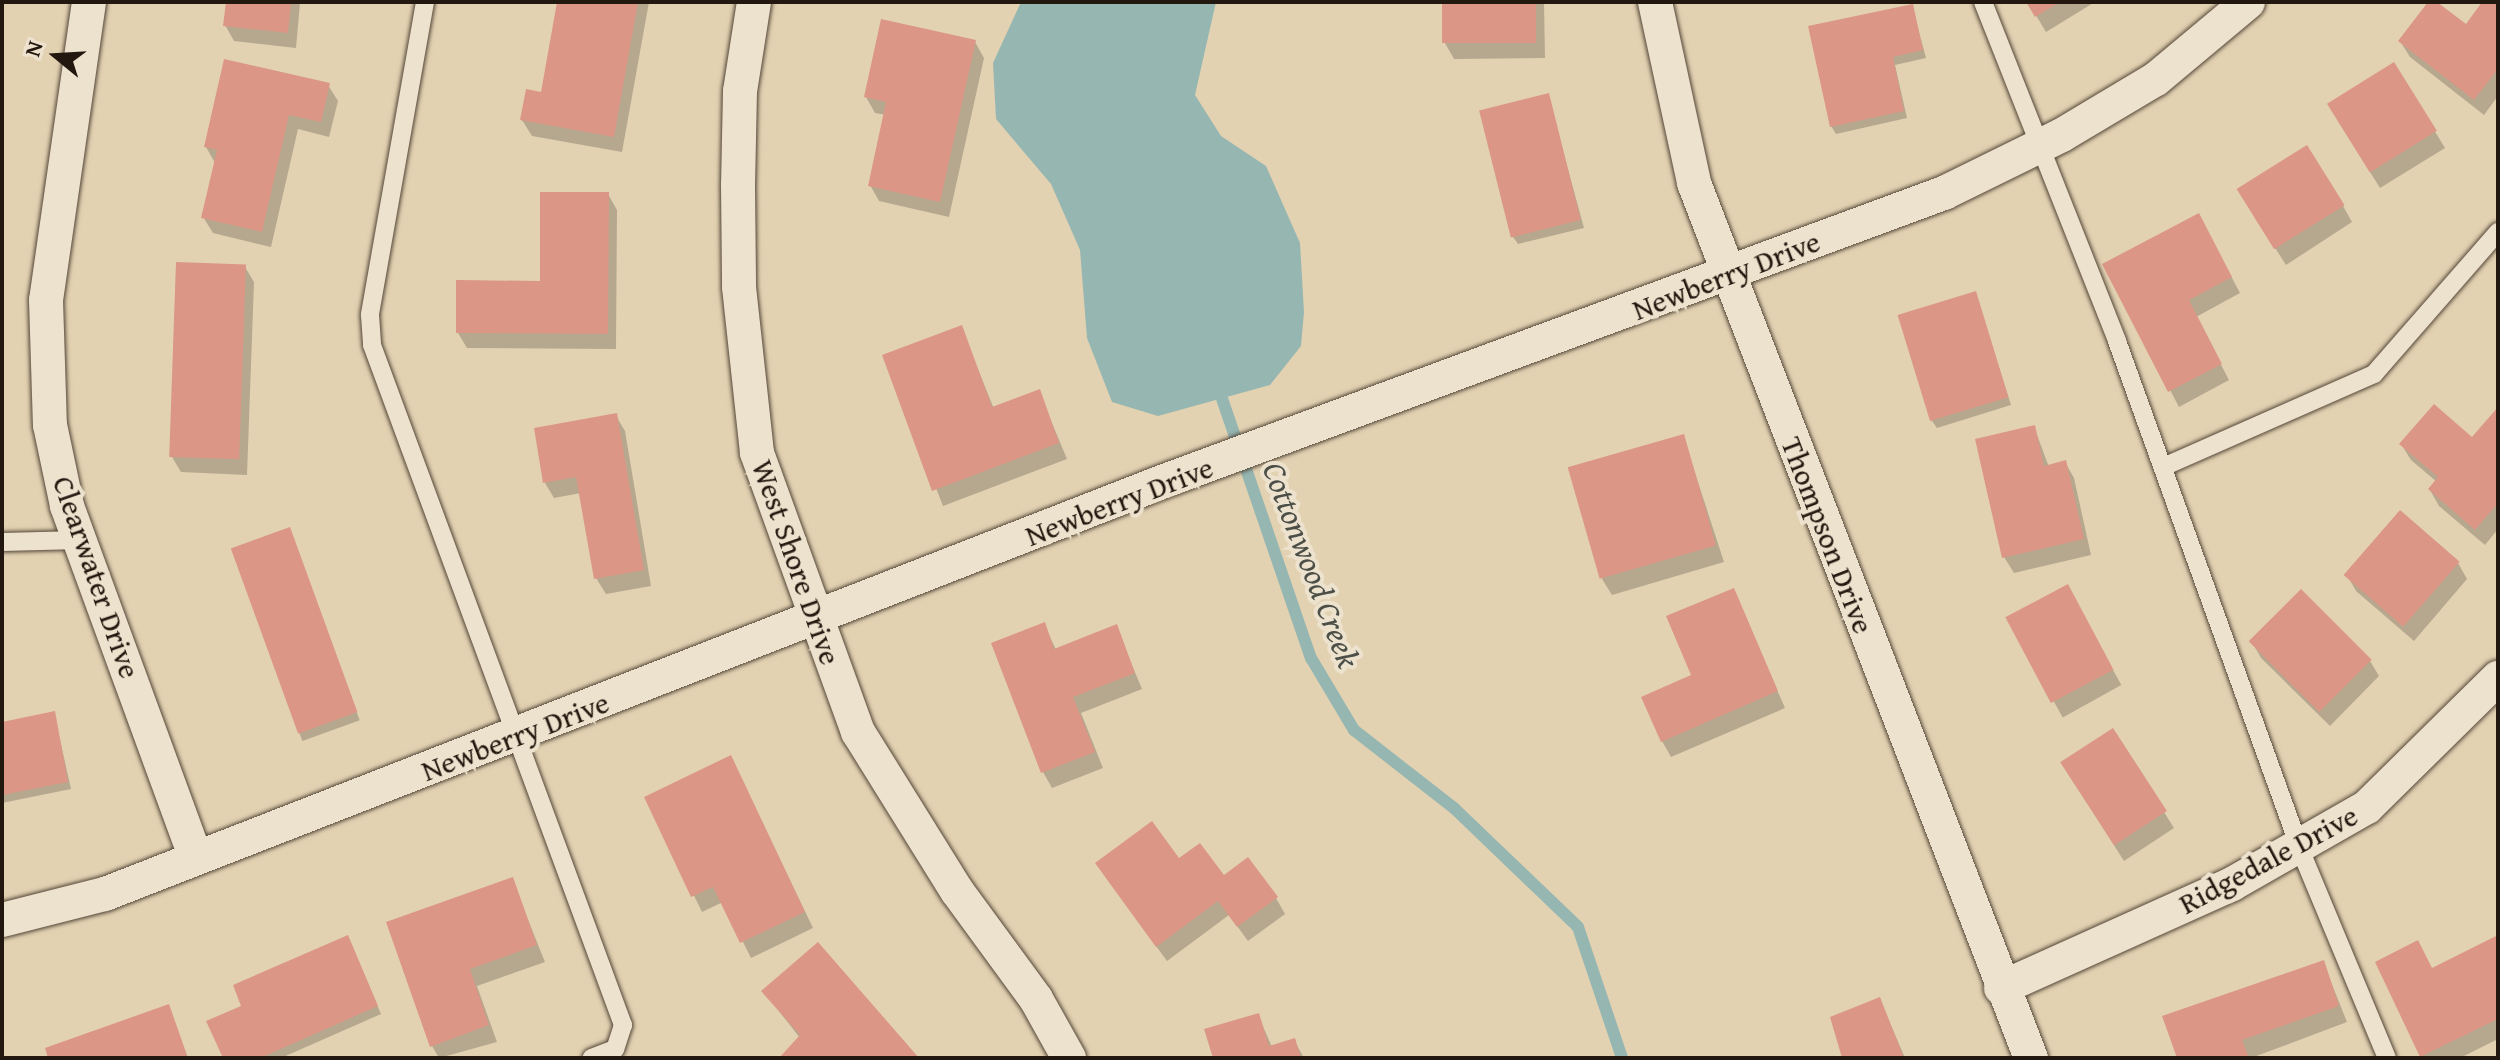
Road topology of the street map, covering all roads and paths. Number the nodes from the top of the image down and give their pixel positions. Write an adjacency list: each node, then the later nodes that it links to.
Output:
1 (89, 2): 11 (street, Clearwater Drive)
2 (425, 2): 15 (lane)
3 (754, 2): 13 (street, West Shore Drive)
4 (1655, 2): 9 (street, Thompson Drive)
5 (1983, 2): 7 (lane)
6 (2248, 2): 7 (street, Newberry Drive)
7 (2037, 148): 9 (street, Newberry Drive); 10 (lane)
8 (2498, 232): 10 (lane)
9 (1728, 275): 13 (street, Newberry Drive); 19 (street, Thompson Drive)
10 (2163, 467): 16 (lane)
11 (80, 540): 12 (lane); 17 (street, Clearwater Drive)
12 (2, 542)
13 (816, 621): 15 (street, Newberry Drive); 21 (street, West Shore Drive)
14 (2498, 678): 16 (street, Ridgedale Drive)
15 (520, 735): 17 (street, Newberry Drive); 20 (lane)
16 (2300, 849): 19 (street, Ridgedale Drive); 23 (lane)
17 (196, 858): 18 (street, Newberry Drive)
18 (2, 920)
19 (2001, 988): 22 (street, Thompson Drive)
20 (592, 1058)
21 (1069, 1058)
22 (2031, 1058)
23 (2387, 1058)

